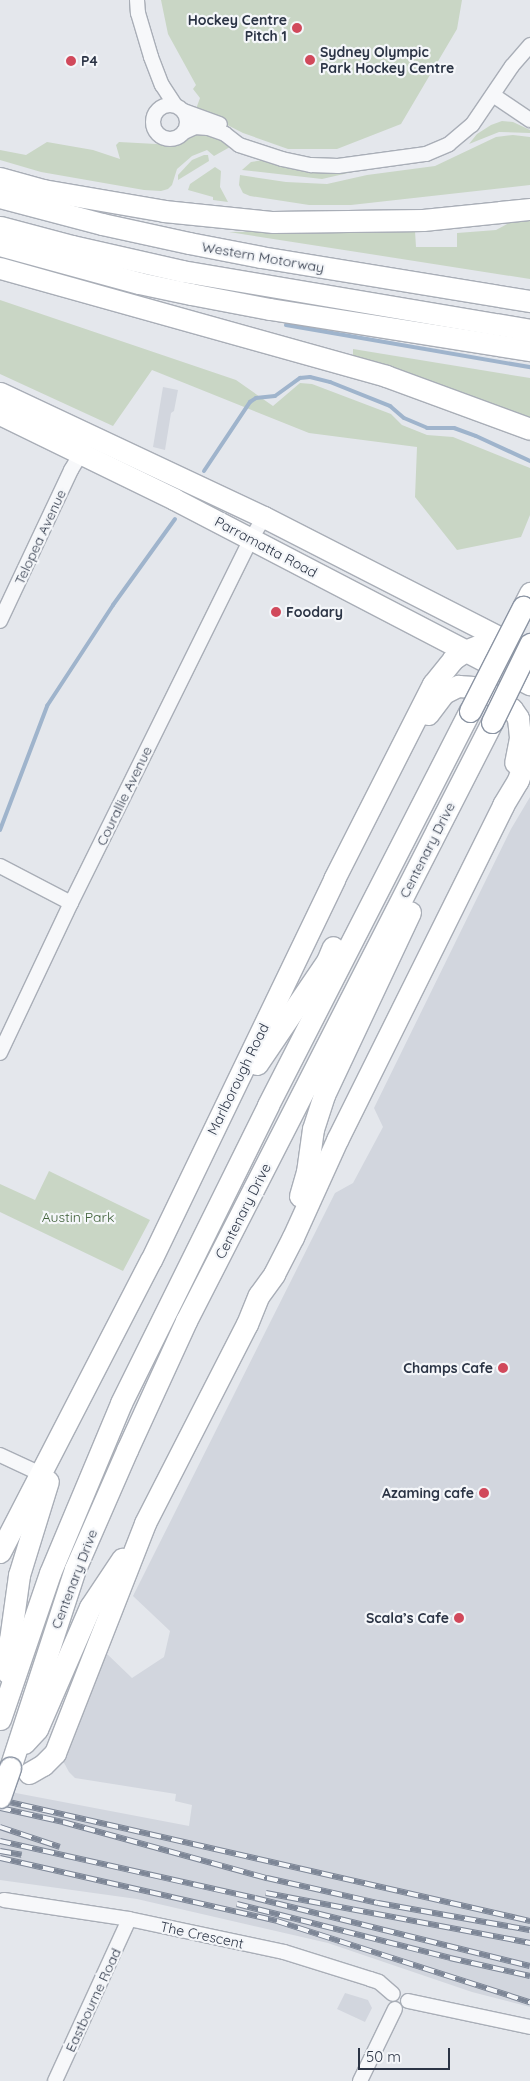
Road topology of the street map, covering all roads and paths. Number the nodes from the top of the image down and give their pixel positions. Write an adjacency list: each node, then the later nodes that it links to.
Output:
1 (137, 0): 4 (street)
2 (530, 45): 3 (street)
3 (493, 96): 5 (street); 7 (street)
4 (174, 107): 6 (street); 6 (street); 7 (street)
5 (530, 120)
6 (184, 132): 7 (street)
7 (239, 144)
8 (0, 178): 10 (highway)
9 (0, 197): 14 (highway, Western Motorway)
10 (530, 209)
11 (0, 227): 15 (highway, Western Motorway)
12 (0, 245): 16 (highway)
13 (0, 268): 19 (highway)
14 (530, 301)
15 (530, 330)
16 (530, 350)
17 (0, 393): 20 (highway, Parramatta Road)
18 (0, 414): 21 (highway, Parramatta Road)
19 (530, 429)
20 (91, 436): 21 (street, Telopea Avenue); 22 (highway, Parramatta Road)
21 (81, 454): 23 (highway, Parramatta Road); 25 (street, Telopea Avenue)
22 (264, 516): 23 (street, Courallie Avenue); 27 (highway, Parramatta Road)
23 (250, 539): 26 (highway, Parramatta Road); 37 (street, Courallie Avenue)
24 (526, 600): 38 (highway, Centenary Drive, bridge)
25 (0, 621)
26 (440, 638): 28 (highway, Parramatta Road); 30 (highway, Marlborough Road)
27 (519, 645): 28 (highway, Marlborough Road); 29 (highway); 35 (highway, Centenary Drive, bridge)
28 (465, 651): 30 (highway, Marlborough Road); 31 (highway, Parramatta Road)
29 (530, 680)
30 (433, 684): 33 (highway, Marlborough Road)
31 (530, 684)
32 (530, 745): 34 (highway)
33 (391, 768): 34 (highway); 40 (highway, Marlborough Road)
34 (503, 805): 41 (highway)
35 (444, 816): 41 (highway); 49 (highway, Centenary Drive)
36 (0, 866): 37 (street)
37 (72, 903): 39 (street, Courallie Avenue)
38 (370, 905): 40 (highway); 47 (highway, Centenary Drive)
39 (0, 1053)
40 (237, 1083): 42 (highway, Marlborough Road)
41 (259, 1295): 45 (highway)
42 (95, 1370): 44 (highway, Marlborough Road); 47 (highway)
43 (0, 1455): 44 (street)
44 (39, 1473): 46 (highway, Marlborough Road)
45 (146, 1524): 49 (highway); 49 (highway)
46 (0, 1552)
47 (7, 1698): 48 (highway, Centenary Drive)
48 (0, 1719)
49 (18, 1766): 50 (highway, Centenary Drive, bridge)
50 (0, 1797)
51 (4, 1900): 52 (street, The Crescent)
52 (130, 1919): 53 (street, The Crescent); 57 (street, Eastbourne Road)
53 (393, 1994): 54 (street); 55 (street)
54 (408, 2001): 55 (street); 56 (street)
55 (394, 2008): 58 (street)
56 (530, 2027)
57 (55, 2081)
58 (360, 2081)

